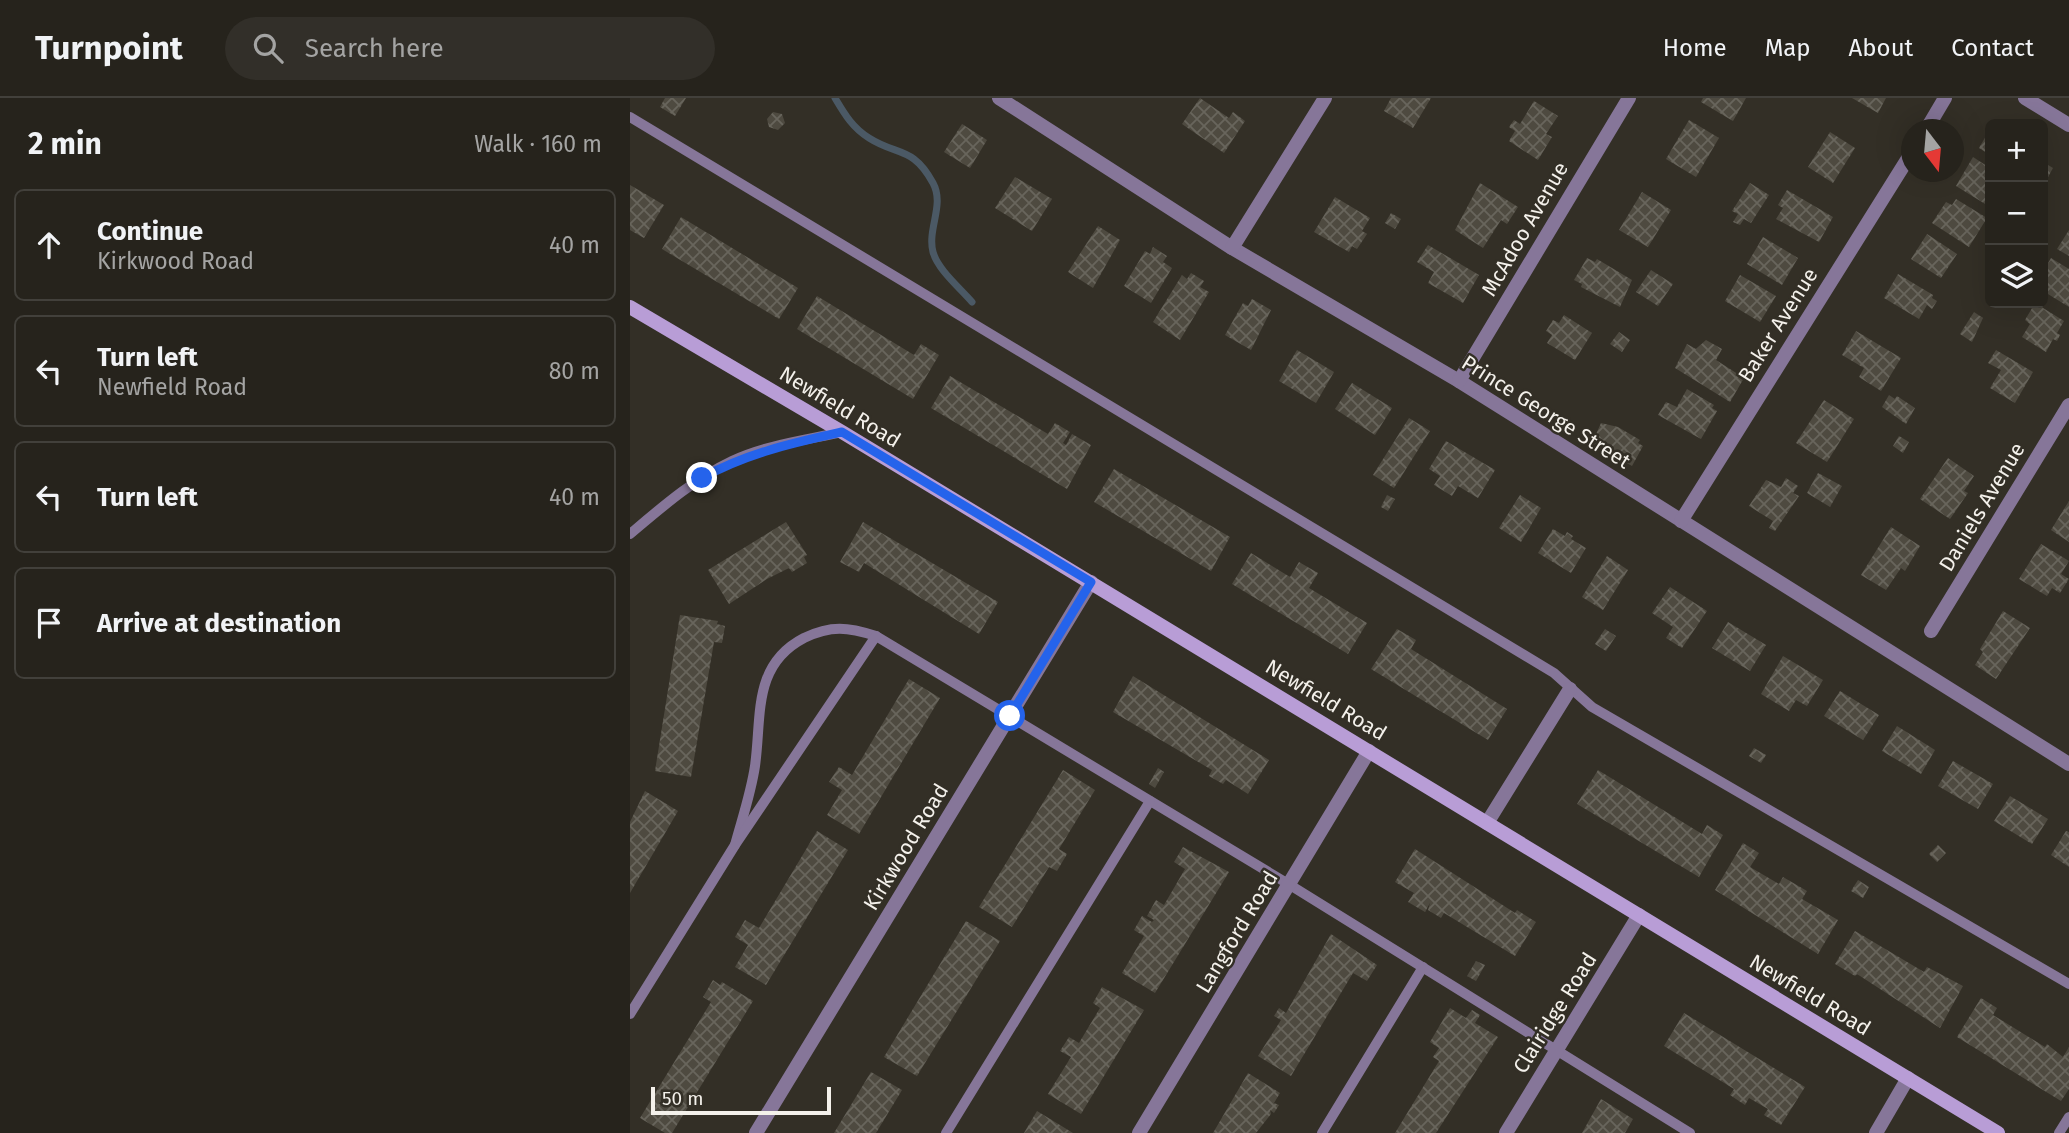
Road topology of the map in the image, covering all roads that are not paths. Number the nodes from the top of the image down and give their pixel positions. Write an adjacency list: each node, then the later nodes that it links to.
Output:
1 (1325, 98): 10 (street)
2 (1629, 98): 12 (street, McAdoo Avenue)
3 (1945, 98): 7 (street)
4 (2025, 98): 8 (street)
5 (1005, 100): 10 (street, Prince George Street)
6 (630, 117): 20 (lane)
7 (1933, 119)
8 (2069, 125)
9 (1901, 170): 15 (street, Baker Avenue)
10 (1233, 248): 12 (street, Prince George Street)
11 (630, 307): 14 (street, Newfield Road)
12 (1459, 381): 15 (street, Prince George Street)
13 (2069, 405): 18 (street, Daniels Avenue)
14 (842, 432): 16 (lane); 17 (street, Newfield Road)
15 (1681, 521): 23 (street, Prince George Street)
16 (630, 534)
17 (1091, 582): 21 (street, Kirkwood Road); 22 (street, Newfield Road)
18 (1931, 631)
19 (876, 636): 21 (lane); 26 (lane); 26 (lane)
20 (1570, 688): 25 (street); 30 (lane)
21 (1010, 716): 24 (lane); 35 (street, Kirkwood Road)
22 (1368, 751): 25 (street, Newfield Road); 27 (street, Langford Road)
23 (2069, 764)
24 (1150, 801): 27 (lane); 36 (lane)
25 (1487, 823): 28 (street, Newfield Road)
26 (735, 845): 31 (lane)
27 (1290, 885): 29 (lane); 37 (street, Langford Road)
28 (1639, 915): 32 (street, Clairidge Road); 33 (street, Newfield Road)
29 (1423, 967): 32 (lane); 38 (lane)
30 (2069, 984)
31 (630, 1014)
32 (1557, 1050): 39 (street, Clairidge Road); 40 (lane)
33 (1908, 1078): 41 (street); 42 (street, Newfield Road)
34 (2069, 1116): 43 (lane)
35 (756, 1133)
36 (946, 1133)
37 (1139, 1133)
38 (1322, 1133)
39 (1506, 1133)
40 (1690, 1133)
41 (1876, 1133)
42 (1998, 1133)
43 (2059, 1133)

